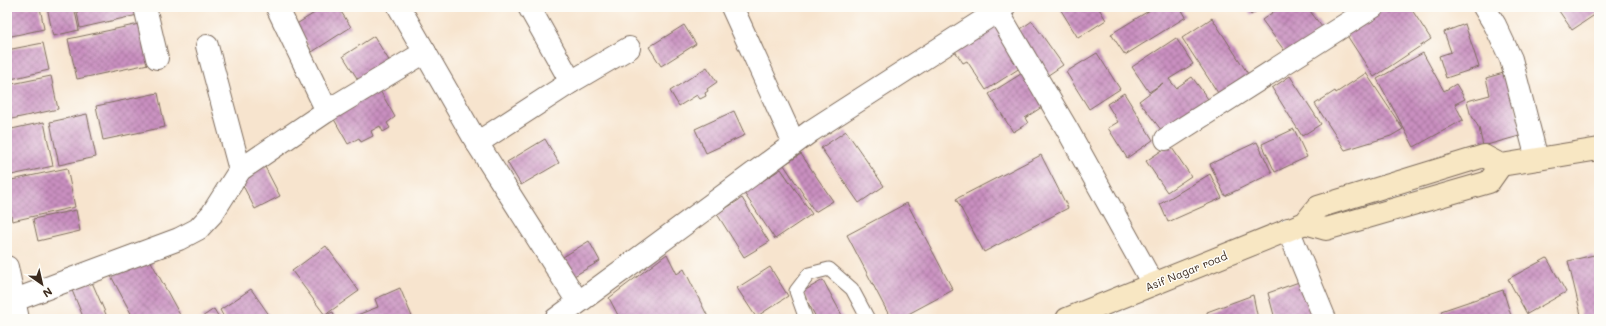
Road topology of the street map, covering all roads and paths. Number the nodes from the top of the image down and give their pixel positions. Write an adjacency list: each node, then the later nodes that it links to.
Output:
1 (145, 7): 12 (street)
2 (277, 7): 14 (street)
3 (399, 7): 11 (street)
4 (529, 7): 13 (street)
5 (732, 7): 17 (street)
6 (1373, 7): 15 (street)
7 (1484, 7): 19 (street)
8 (999, 8): 17 (street); 23 (street)
9 (207, 46): 20 (street)
10 (629, 48): 13 (street)
11 (425, 52): 14 (street); 16 (street)
12 (157, 58)
13 (571, 82): 16 (street)
14 (327, 111): 20 (street)
15 (1166, 139)
16 (477, 143): 25 (street)
17 (794, 143): 25 (street)
18 (1599, 149): 19 (main road)
19 (1537, 159): 21 (main road)
20 (240, 170): 24 (street)
21 (1296, 226): 23 (main road, Asif Nagar road); 30 (street)
22 (7, 267): 24 (street)
23 (1153, 284): 29 (main road, Asif Nagar road)
24 (13, 302)
25 (578, 302): 26 (street)
26 (556, 319)
27 (806, 319): 28 (lane)
28 (868, 319)
29 (1067, 319)
30 (1325, 319)

